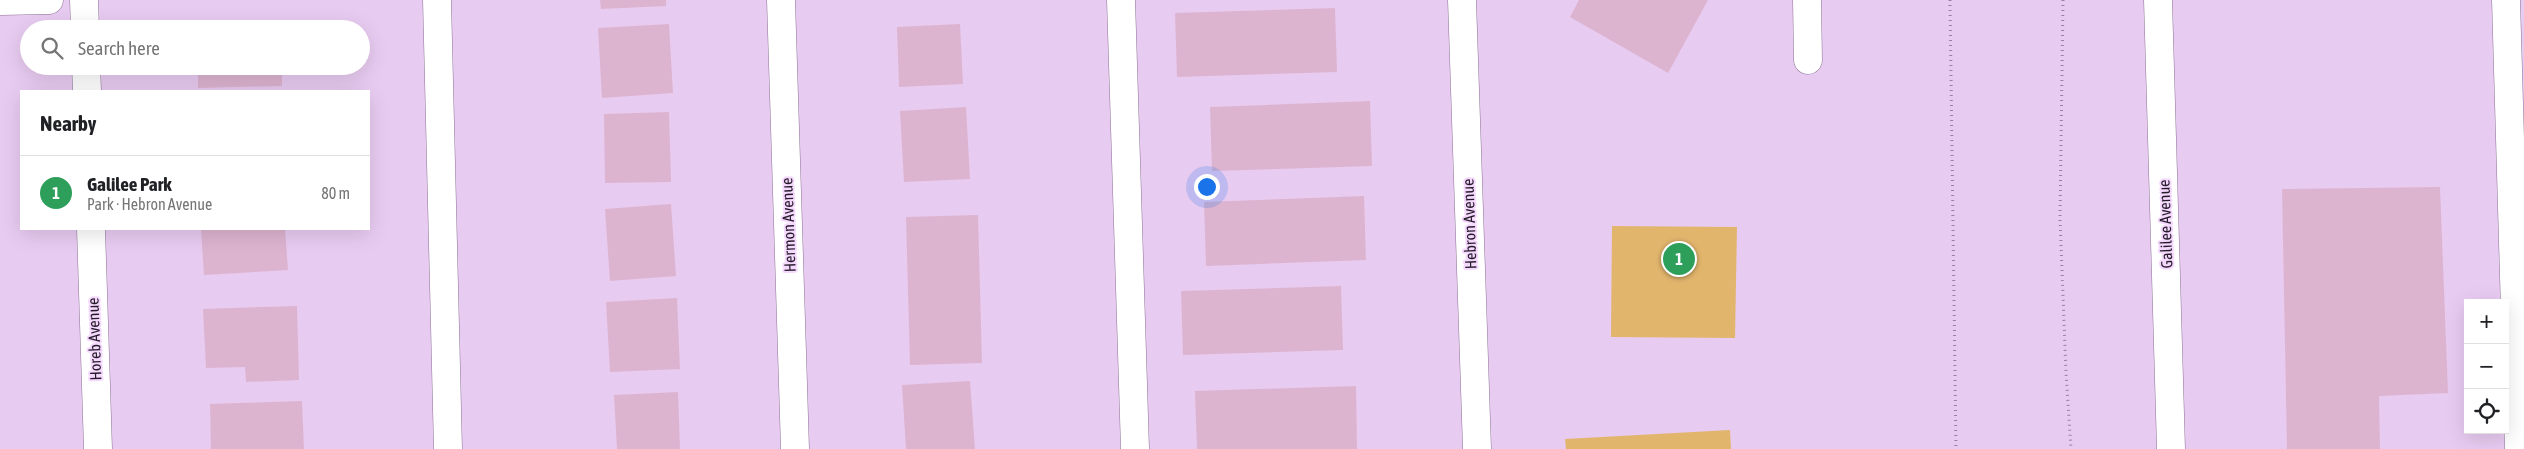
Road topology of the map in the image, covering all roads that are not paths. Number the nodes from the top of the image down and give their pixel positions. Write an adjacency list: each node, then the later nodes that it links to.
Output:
1 (49, 0): 10 (street)
2 (84, 0): 11 (street)
3 (437, 0): 17 (street)
4 (781, 0): 18 (street, Hermon Avenue)
5 (1122, 0): 19 (street)
6 (1462, 0): 20 (street, Hebron Avenue)
7 (1807, 0): 12 (street)
8 (2158, 0): 21 (street, Galilee Avenue)
9 (2506, 0): 22 (street)
10 (0, 1)
11 (85, 20)
12 (1808, 60)
13 (86, 75): 14 (street)
14 (87, 90)
15 (91, 230): 16 (street, Horeb Avenue)
16 (98, 449)
17 (448, 449)
18 (795, 449)
19 (1135, 449)
20 (1477, 449)
21 (2171, 449)
22 (2519, 449)

